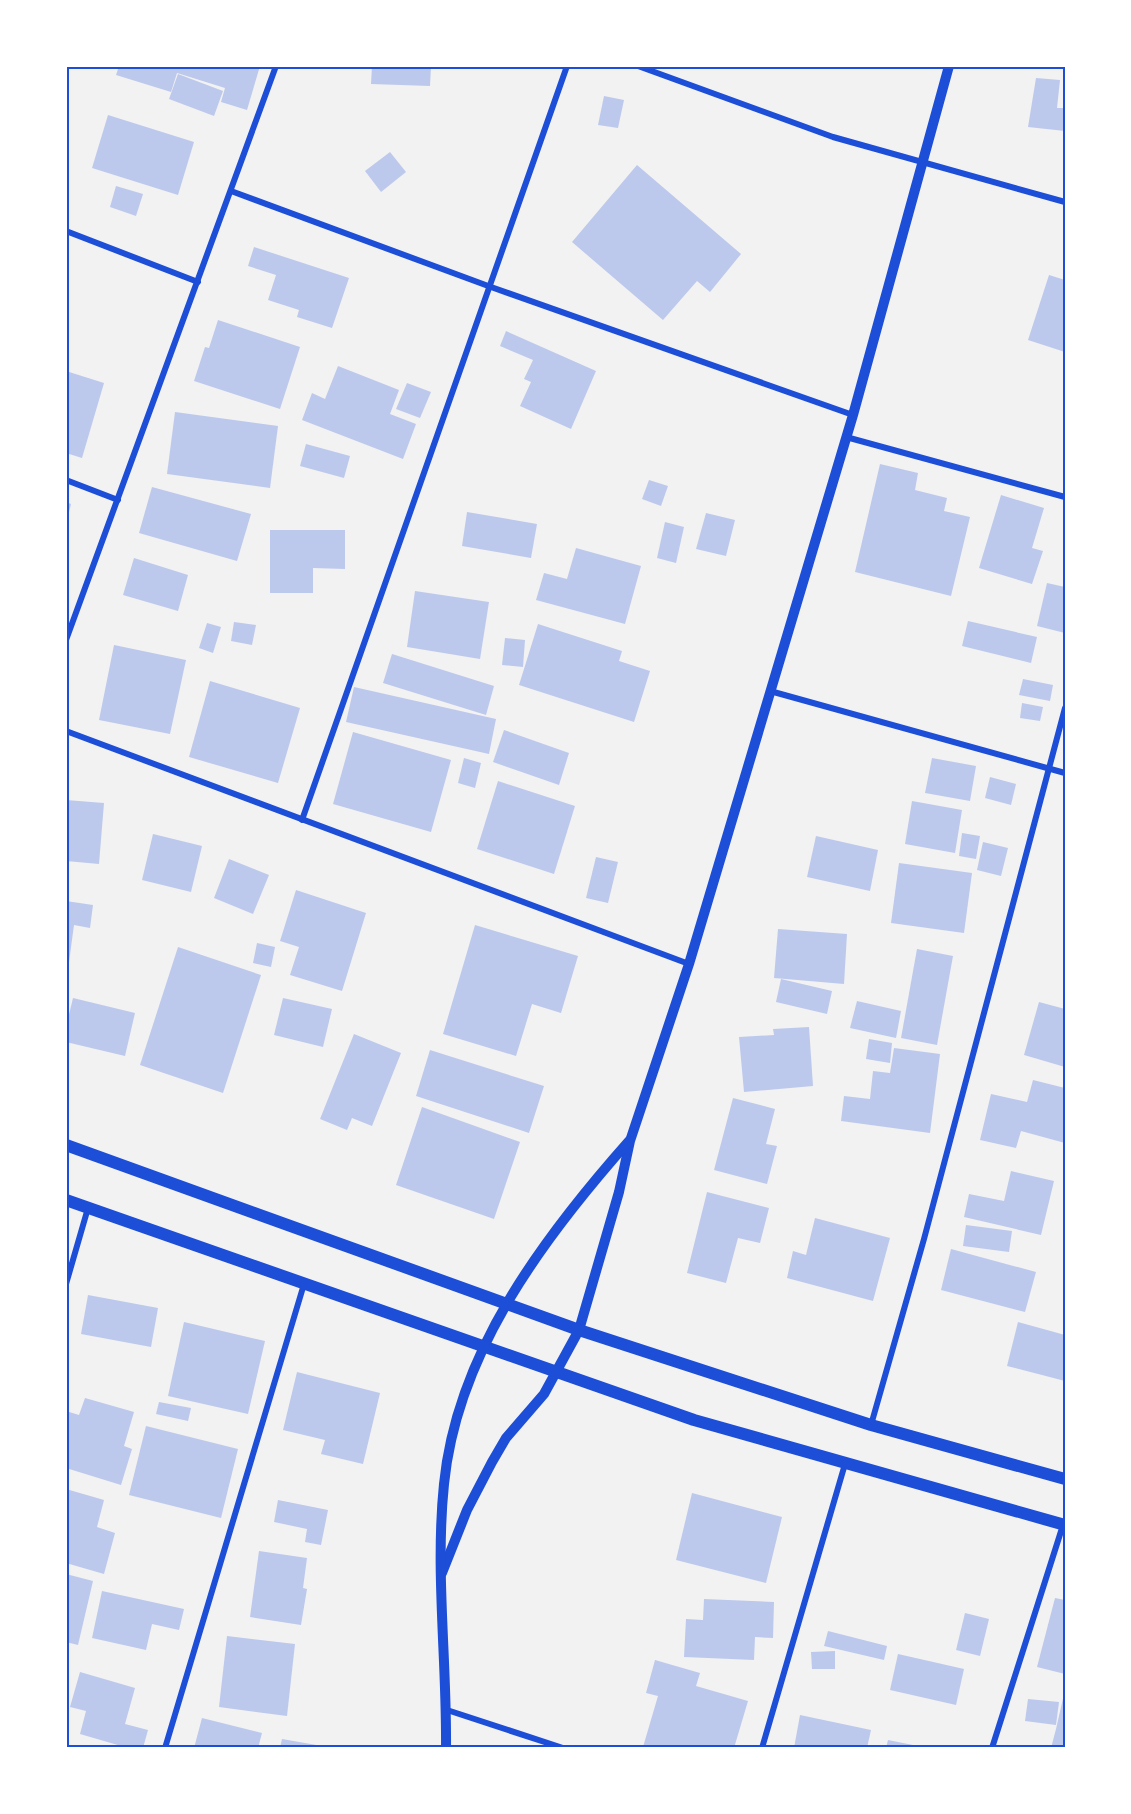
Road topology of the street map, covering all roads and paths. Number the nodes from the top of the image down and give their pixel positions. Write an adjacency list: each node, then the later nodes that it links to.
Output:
1 (276, 66): 6 (street)
2 (567, 66): 10 (street)
3 (638, 66): 5 (street)
4 (949, 66): 5 (street)
5 (923, 164): 7 (street); 11 (street)
6 (231, 191): 9 (street); 10 (street)
7 (1065, 202)
8 (66, 231): 9 (street)
9 (198, 282): 15 (street)
10 (490, 287): 11 (street); 22 (street)
11 (853, 415): 12 (street)
12 (846, 437): 14 (street); 17 (street)
13 (66, 480): 15 (street)
14 (1065, 497)
15 (118, 500): 16 (street)
16 (66, 640)
17 (770, 691): 20 (street); 23 (street)
18 (1065, 708): 20 (street)
19 (66, 731): 22 (street)
20 (1049, 769): 21 (street); 34 (street)
21 (1065, 773)
22 (302, 820): 23 (street)
23 (689, 964): 24 (street)
24 (630, 1141): 30 (street); 31 (street)
25 (66, 1145): 30 (main road)
26 (66, 1200): 27 (main road)
27 (88, 1208): 28 (street); 29 (main road)
28 (66, 1284)
29 (304, 1284): 32 (main road); 40 (street)
30 (506, 1304): 31 (main road); 32 (street)
31 (579, 1330): 33 (street); 34 (main road)
32 (485, 1347): 33 (main road); 38 (street)
33 (558, 1373): 35 (main road); 38 (street)
34 (871, 1425): 36 (main road)
35 (845, 1464): 37 (main road); 43 (street)
36 (1065, 1479)
37 (1064, 1524): 44 (street)
38 (442, 1573): 39 (street)
39 (447, 1710): 41 (street); 42 (street)
40 (165, 1748)
41 (446, 1748)
42 (563, 1748)
43 (762, 1748)
44 (992, 1748)

